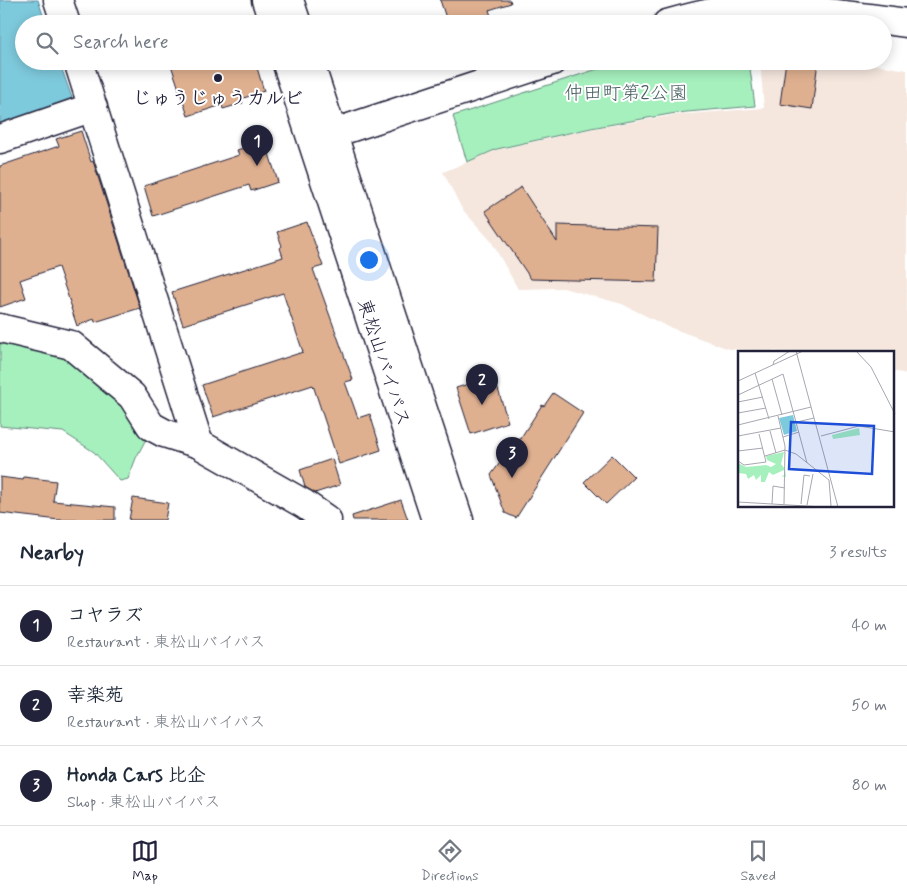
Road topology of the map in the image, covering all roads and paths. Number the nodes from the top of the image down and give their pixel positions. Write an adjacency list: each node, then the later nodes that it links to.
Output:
1 (266, 0): 3 (main road)
2 (289, 0): 4 (main road)
3 (271, 15)
4 (294, 15)
5 (703, 15): 6 (main road)
6 (843, 15)
7 (892, 21): 8 (main road)
8 (907, 23)
9 (81, 70): 13 (main road)
10 (289, 70): 19 (main road, 東松山バイパス)
11 (313, 70): 14 (main road, 東松山バイパス)
12 (525, 70): 14 (main road)
13 (93, 107): 15 (main road); 17 (main road)
14 (334, 133): 20 (main road, 東松山バイパス)
15 (0, 138)
16 (0, 328): 17 (main road)
17 (199, 444): 18 (main road)
18 (327, 520)
19 (436, 520)
20 (459, 520)

